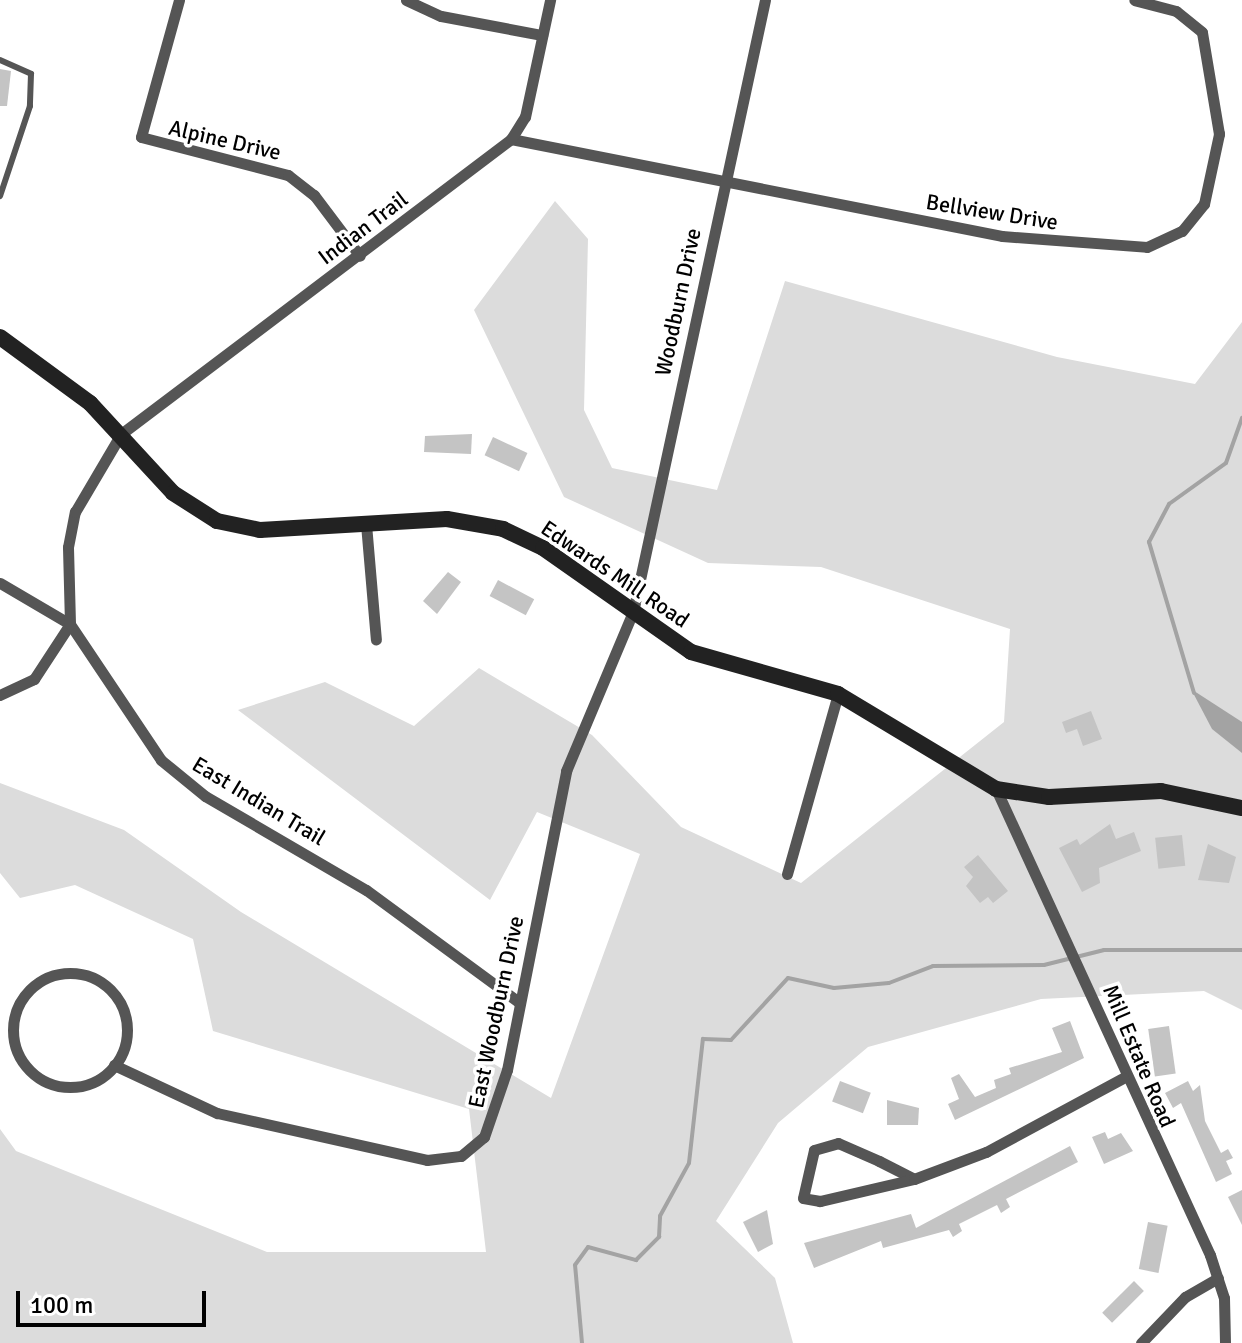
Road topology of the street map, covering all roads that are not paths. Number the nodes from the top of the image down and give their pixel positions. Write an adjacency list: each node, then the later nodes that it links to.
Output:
1 (179, 0): 11 (street, Alpine Drive)
2 (406, 0): 6 (street)
3 (550, 0): 6 (street, Indian Trail)
4 (765, 0): 9 (street, Woodburn Drive)
5 (1134, 0): 9 (street, Bellview Drive)
6 (542, 35): 8 (street, Indian Trail)
7 (0, 60): 10 (lane)
8 (511, 139): 9 (street, Bellview Drive); 11 (street, Indian Trail)
9 (724, 184): 16 (street, Woodburn Drive)
10 (0, 196)
11 (360, 256): 13 (street, Indian Trail)
12 (0, 337): 13 (street, Edwards Mill Road)
13 (121, 434): 14 (street, Edwards Mill Road); 17 (street)
14 (366, 524): 16 (street, Edwards Mill Road); 18 (street)
15 (0, 583): 17 (street)
16 (633, 612): 19 (street, Edwards Mill Road); 24 (street, East Woodburn Drive)
17 (70, 624): 20 (street); 24 (street, East Indian Trail)
18 (376, 640)
19 (838, 694): 21 (street, Edwards Mill Road); 23 (street)
20 (0, 695)
21 (996, 789): 22 (street, Edwards Mill Road); 26 (street, Mill Estate Road)
22 (1242, 808)
23 (787, 874)
24 (520, 1003): 25 (street, East Woodburn Drive)
25 (114, 1065): 25 (street)
26 (1123, 1078): 27 (street); 28 (street, Mill Estate Road)
27 (914, 1179): 27 (street)
28 (1218, 1278): 29 (street); 30 (street, Mill Estate Road)
29 (1141, 1343)
30 (1225, 1343)

